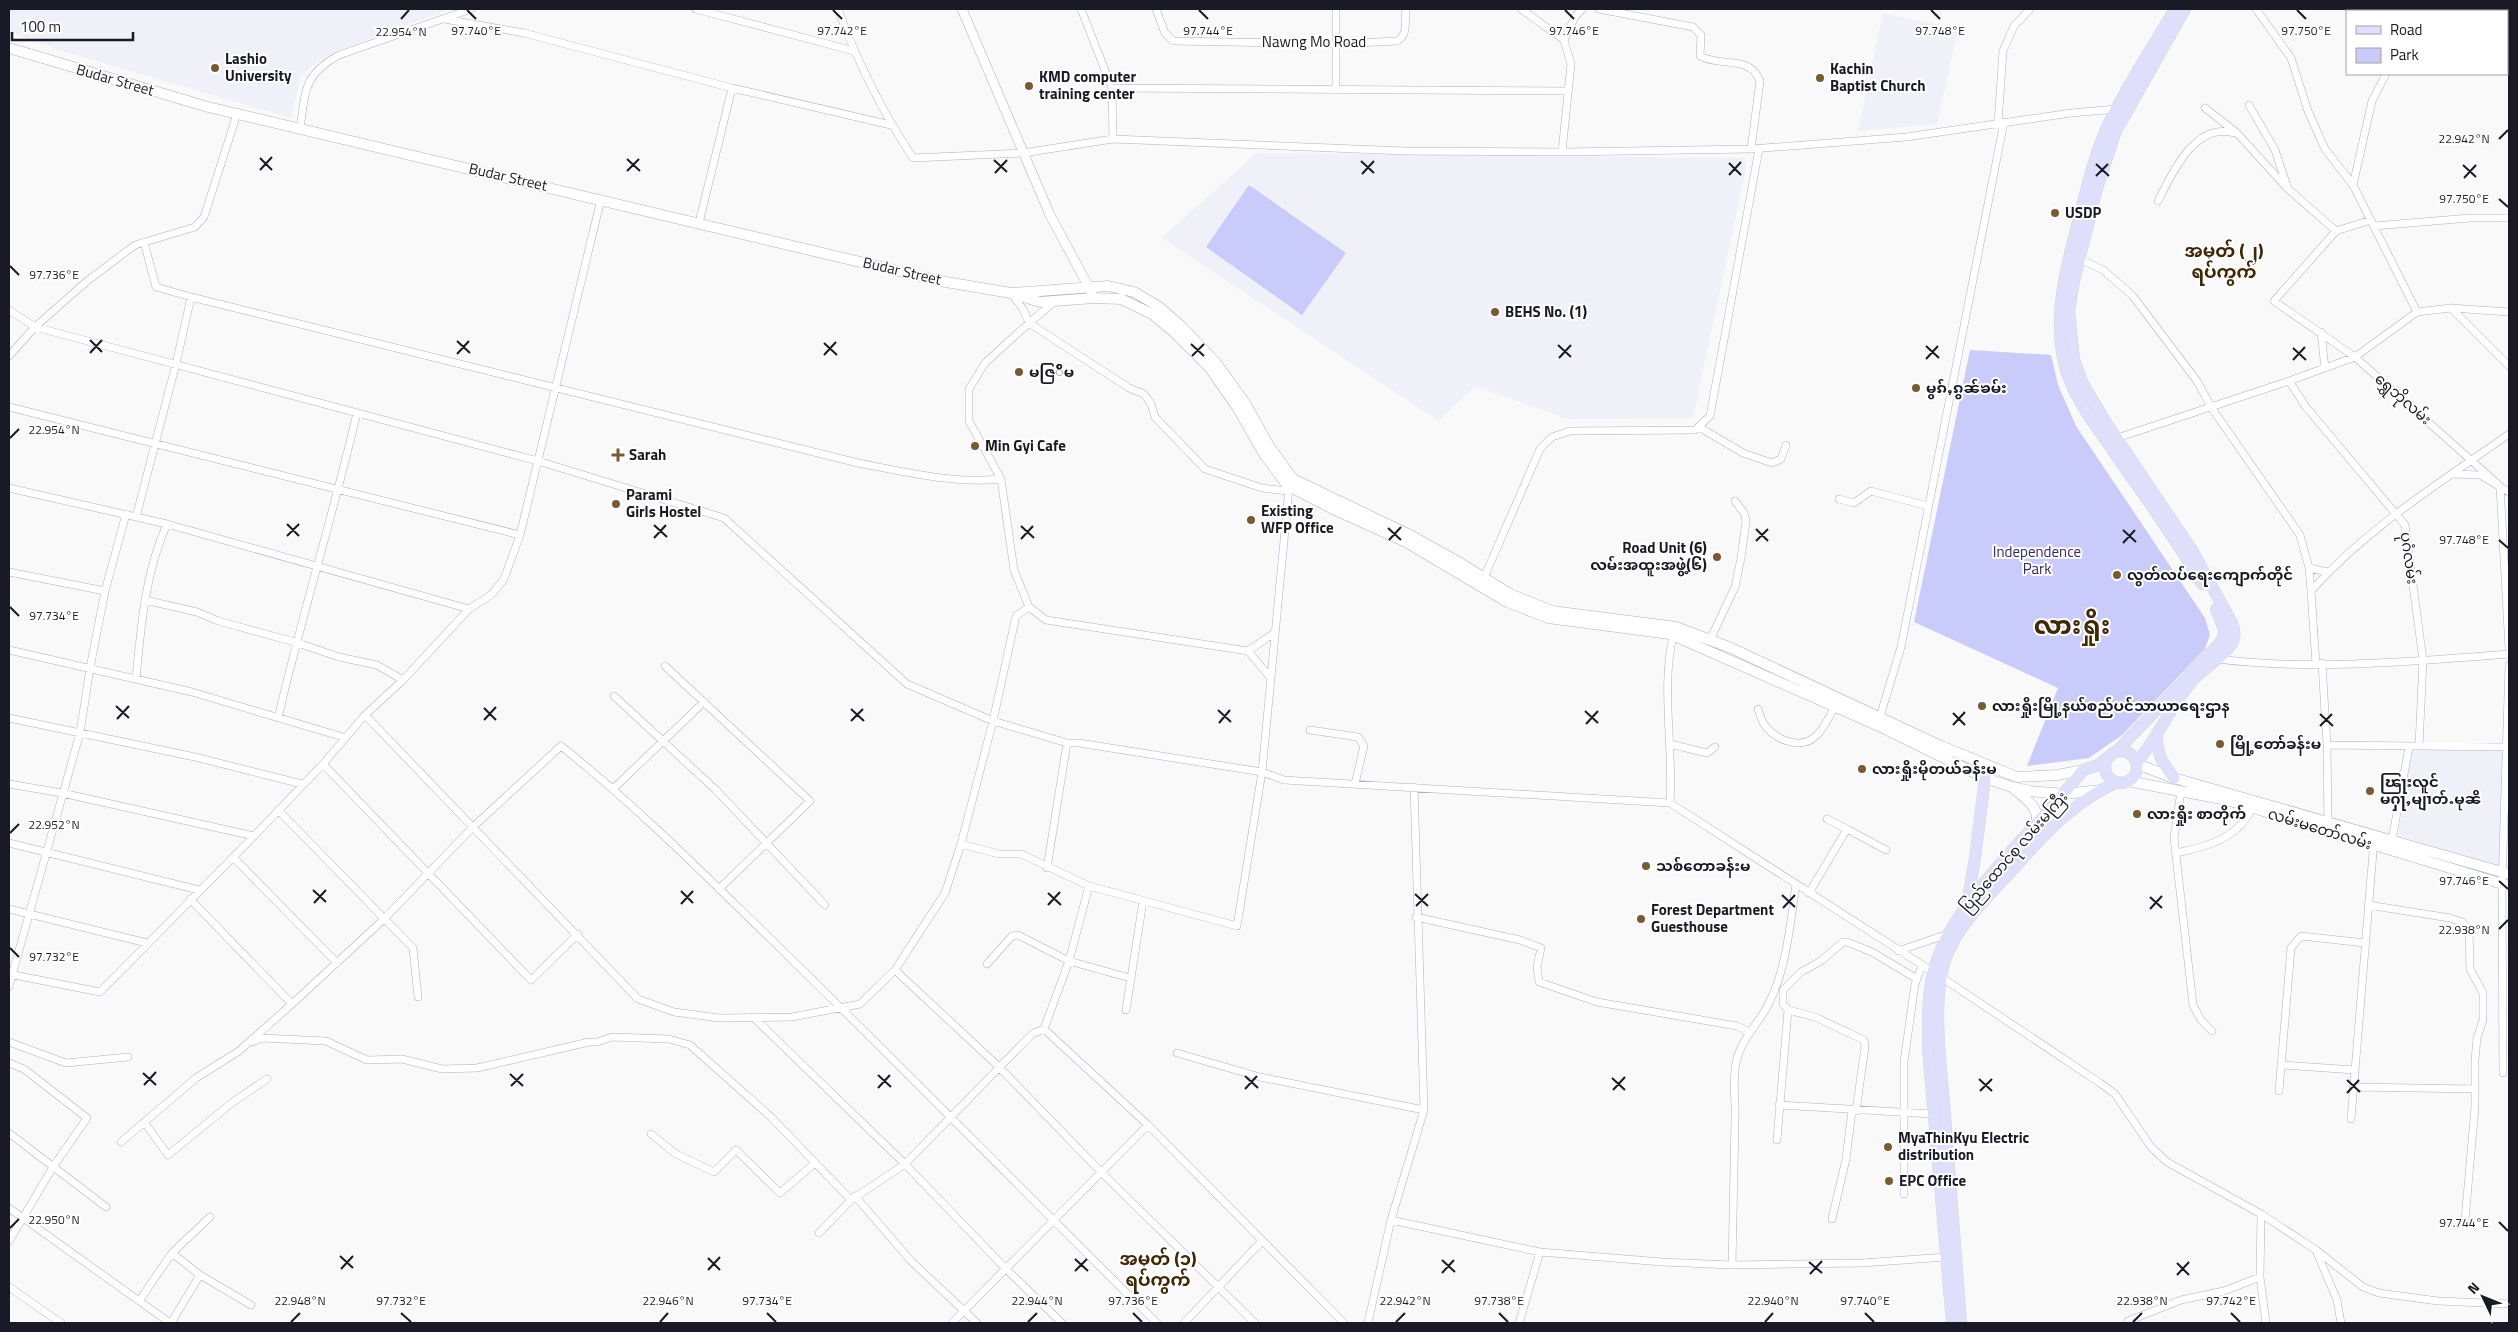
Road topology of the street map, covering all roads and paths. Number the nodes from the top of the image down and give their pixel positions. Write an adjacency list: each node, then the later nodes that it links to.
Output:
1 (471, 9): 16 (street)
2 (696, 9): 20 (street)
3 (838, 9): 20 (street)
4 (962, 9): 37 (street)
5 (1081, 9): 23 (street)
6 (1156, 9): 18 (street, Nawng Mo Road)
7 (1336, 9): 18 (street)
8 (1406, 9): 18 (street, Nawng Mo Road)
9 (1521, 9): 17 (street)
10 (1582, 9): 17 (street)
11 (1599, 9): 35 (street)
12 (2030, 9): 30 (street)
13 (2175, 9): 28 (main road)
14 (2185, 9): 28 (main road)
15 (2256, 9): 38 (street)
16 (444, 19): 22 (street); 32 (street)
17 (1564, 40): 25 (street)
18 (1336, 44): 24 (street)
19 (9, 48): 29 (main road, Budar Street)
20 (854, 51): 31 (street)
21 (2385, 75): 38 (street)
22 (732, 88): 31 (street); 43 (street)
23 (1112, 88): 24 (street); 34 (street)
24 (1336, 90): 25 (street)
25 (1568, 91): 36 (street)
26 (2249, 105): 39 (street)
27 (2205, 108): 33 (street)
28 (2122, 109): 30 (street); 47 (main road); 72 (main road)
29 (237, 114): 32 (main road, Budar Street); 46 (street)
30 (2001, 123): 35 (street); 86 (street)
31 (891, 125): 37 (street)
32 (300, 128): 40 (main road, Budar Street)
33 (2237, 133): 39 (street); 41 (street)
34 (1113, 139): 36 (street); 37 (street)
35 (1755, 149): 36 (street); 70 (street)
36 (1562, 152)
37 (1023, 153): 48 (street)
38 (2353, 185): 44 (street)
39 (2287, 188): 45 (street)
40 (602, 200): 43 (main road, Budar Street); 66 (street)
41 (2158, 201)
42 (2509, 218): 44 (street)
43 (699, 223): 49 (main road, Budar Street)
44 (2373, 223): 45 (street); 55 (street)
45 (2336, 231): 59 (street, ရွှေဘိုလမ်း)
46 (144, 242): 50 (street); 58 (street)
47 (2080, 259): 68 (street); 72 (main road)
48 (1089, 288): 49 (main road); 51 (street); 79 (main road)
49 (1011, 293): 52 (main road); 57 (street)
50 (191, 297): 62 (street); 66 (street)
51 (1094, 298): 52 (main road); 79 (main road)
52 (1054, 302): 57 (street)
53 (2451, 308): 55 (street); 56 (street); 63 (street)
54 (9, 310): 58 (street)
55 (2417, 312): 61 (street)
56 (2509, 312)
57 (1029, 323): 78 (street); 79 (street)
58 (35, 327): 60 (street); 62 (street)
59 (2321, 332): 61 (street, ရွှေဘိုလမ်း); 64 (street)
60 (9, 356)
61 (2355, 357): 64 (street); 75 (street, ရွှေဘိုလမ်း)
62 (176, 364): 69 (street); 73 (street)
63 (2509, 366)
64 (2325, 368): 65 (street)
65 (2289, 381): 68 (street); 87 (street, ပုဂံလမ်း)
66 (554, 388): 76 (street); 78 (street)
67 (9, 407): 73 (street)
68 (2211, 407): 72 (street); 93 (street)
69 (357, 413): 76 (street); 82 (street)
70 (1699, 427): 74 (street); 96 (street)
71 (2509, 434): 75 (street)
72 (2112, 439): 110 (main road)
73 (156, 443): 82 (street); 89 (street)
74 (1786, 445)
75 (2473, 460): 77 (street); 80 (street, ရွှေဘိုလမ်း)
76 (538, 461): 91 (street); 126 (street)
77 (2451, 474): 80 (street); 87 (street)
78 (1001, 479): 100 (street)
79 (1291, 486): 96 (main road); 103 (street)
80 (2500, 486): 83 (street); 106 (street)
81 (9, 488): 88 (street)
82 (339, 490): 91 (street); 92 (street)
83 (2509, 492)
84 (1840, 499): 86 (street)
85 (1735, 502): 104 (street)
86 (1928, 506): 127 (street)
87 (2396, 513): 95 (street); 111 (street, ပုဂံလမ်း)
88 (126, 514): 89 (street); 97 (street)
89 (136, 517): 90 (street)
90 (167, 524): 92 (street); 99 (street)
91 (520, 535): 101 (street)
92 (317, 565): 101 (street); 105 (street)
93 (2309, 568): 95 (street); 98 (street)
94 (9, 572): 97 (street)
95 (2328, 572): 98 (street)
96 (1482, 582): 102 (main road)
97 (105, 590): 115 (street)
98 (2311, 590): 112 (street)
99 (145, 600): 105 (street); 117 (street)
100 (1029, 607): 108 (street); 126 (street)
101 (469, 609): 118 (street)
102 (1674, 631): 104 (main road); 121 (main road); 134 (street)
103 (1274, 633): 108 (street); 116 (street)
104 (1710, 640): 127 (main road)
105 (295, 642): 118 (street); 125 (street)
106 (2509, 648)
107 (9, 650): 115 (street)
108 (1248, 651): 116 (street)
109 (2509, 654): 111 (street)
110 (2212, 656): 112 (street); 130 (main road); 140 (main road, ပြည်ထောင်စု လမ်းမကြီး)
111 (2422, 660): 112 (street); 136 (street, ပုဂံလမ်း)
112 (2319, 664): 135 (street)
113 (2509, 665): 139 (street)
114 (665, 666): 120 (street)
115 (90, 668): 117 (street); 129 (street)
116 (1270, 677): 144 (street)
117 (136, 679): 125 (street)
118 (403, 680): 123 (street)
119 (614, 696): 132 (street)
120 (704, 702): 132 (street); 171 (street)
121 (1835, 707): 122 (street); 127 (main road)
122 (1758, 709)
123 (365, 715): 131 (street); 164 (street)
124 (9, 718): 129 (street)
125 (278, 718): 131 (street)
126 (993, 721): 133 (street); 172 (street)
127 (1878, 722): 143 (main road); 145 (main road)
128 (1310, 730): 150 (street)
129 (80, 733): 149 (street); 156 (street)
130 (2157, 734): 141 (main road); 146 (main road)
131 (343, 737): 142 (street)
132 (662, 742): 153 (street); 171 (street)
133 (1067, 744): 144 (street); 177 (street)
134 (1670, 744): 137 (street); 158 (street)
135 (2327, 745): 138 (street); 162 (street)
136 (2419, 746): 138 (street); 139 (street)
137 (1715, 747)
138 (2409, 747): 169 (street)
139 (2507, 748): 178 (street)
140 (2114, 754): 141 (main road); 143 (main road, ပြည်ထောင်စု လမ်းမကြီး); 147 (main road)
141 (2137, 763): 146 (main road, လမ်းမတော်လမ်း); 147 (main road)
142 (323, 764): 149 (street); 179 (street)
143 (2083, 770): 157 (main road, ပြည်ထောင်စု လမ်းမကြီး)
144 (1262, 772): 150 (street); 187 (street)
145 (1985, 778): 151 (main road); 189 (main road)
146 (2174, 778): 162 (main road, လမ်းမတော်လမ်း)
147 (2123, 782): 154 (main road, ပြည်ထောင်စု လမ်းမကြီး); 155 (main road, လမ်းမတော်လမ်း)
148 (9, 784): 156 (street)
149 (302, 784): 160 (street)
150 (1355, 784): 152 (street)
151 (2012, 786): 157 (main road); 163 (main road)
152 (1414, 787): 158 (street); 193 (street)
153 (614, 788): 164 (street); 183 (street)
154 (2100, 790): 157 (main road); 206 (main road, ပြည်ထောင်စု လမ်းမကြီး)
155 (2181, 791): 159 (main road, လမ်းမတော်လမ်း); 175 (street)
156 (62, 793): 167 (street); 174 (street)
157 (2065, 794): 163 (main road, ပြည်ထောင်စု လမ်းမကြီး)
158 (1670, 803): 180 (street)
159 (2252, 808): 166 (main road, လမ်းမတော်လမ်း); 175 (street)
160 (278, 810): 167 (street); 194 (street)
161 (1827, 819): 165 (street)
162 (2328, 820): 166 (street); 168 (main road, လမ်းမတော်လမ်း)
163 (2036, 825): 189 (main road, ပြည်ထောင်စု လမ်းမကြီး)
164 (474, 826): 179 (street); 195 (street)
165 (1847, 829): 173 (street); 185 (street)
166 (2327, 831): 168 (main road, လမ်းမတော်လမ်း)
167 (254, 836): 176 (street)
168 (2374, 840): 169 (main road, လမ်းမတော်လမ်း); 181 (main road, လမ်းမတော်လမ်း); 190 (street)
169 (2392, 840): 178 (main road, လမ်းမတော်လမ်း)
170 (9, 844): 174 (street)
171 (766, 844): 183 (street); 188 (street)
172 (961, 844): 177 (street); 204 (street)
173 (1886, 850)
174 (45, 852): 184 (street); 192 (street)
175 (2176, 853): 217 (street)
176 (233, 856): 184 (street); 201 (street)
177 (1047, 868): 182 (street)
178 (2506, 873): 181 (street)
179 (429, 874): 194 (street); 195 (street)
180 (1796, 885): 185 (street); 218 (street)
181 (2506, 885): 227 (street)
182 (1089, 886): 187 (street); 200 (street)
183 (719, 889): 212 (street)
184 (199, 890): 186 (street)
185 (1809, 894): 199 (street)
186 (190, 899): 197 (street); 211 (street)
187 (1143, 901): 207 (street)
188 (825, 905)
189 (1967, 905): 196 (main road, ပြည်ထောင်စု လမ်းမကြီး)
190 (2368, 905): 198 (street); 230 (street)
191 (9, 909): 192 (street)
192 (29, 914): 197 (street); 205 (street)
193 (1416, 917): 218 (street); 233 (street)
194 (384, 919): 201 (street); 210 (street)
195 (578, 934): 215 (street)
196 (1948, 934): 199 (street); 206 (main road, ပြည်ထောင်စု လမ်းမကြီး)
197 (147, 943): 205 (street)
198 (2365, 943): 224 (street); 226 (street)
199 (1898, 950): 203 (street)
200 (1069, 961): 202 (street); 207 (street); 216 (street)
201 (337, 963): 211 (street)
202 (987, 964)
203 (1922, 966): 206 (street); 208 (street)
204 (896, 970): 212 (street); 225 (street)
205 (11, 974): 209 (street)
206 (1937, 975): 236 (main road, ပြည်ထောင်စု လမ်းမကြီး); 253 (street); 290 (main road, ပြည်ထောင်စု လမ်းမကြီး)
207 (1130, 978): 213 (street)
208 (1917, 979): 214 (street); 235 (street)
209 (9, 986)
210 (418, 997)
211 (292, 1004): 220 (street)
212 (842, 1008): 215 (street); 237 (street)
213 (1126, 1010)
214 (1788, 1010): 232 (street); 234 (street)
215 (753, 1017): 246 (street)
216 (1044, 1029): 225 (street); 240 (street)
217 (2212, 1031)
218 (1749, 1032): 267 (street)
219 (9, 1042): 222 (street)
220 (246, 1045): 239 (street); 245 (street)
221 (1177, 1053): 233 (street)
222 (128, 1057)
223 (9, 1063): 247 (street)
224 (2282, 1065): 226 (street); 231 (street)
225 (999, 1067): 237 (street); 248 (street)
226 (2355, 1070): 229 (street)
227 (2504, 1073)
228 (267, 1079): 239 (street)
229 (2353, 1087): 230 (street); 238 (street)
230 (2475, 1089): 259 (street)
231 (2279, 1091)
232 (1780, 1105): 234 (street); 243 (street)
233 (1424, 1110): 257 (street)
234 (1854, 1111): 235 (street); 258 (street)
235 (1904, 1113): 236 (street); 249 (street)
236 (1933, 1114): 266 (main road, ပြည်ထောင်စု လမ်းမကြီး)
237 (950, 1116): 246 (street); 256 (street)
238 (2351, 1119)
239 (144, 1122): 244 (street)
240 (1148, 1125): 248 (street); 262 (street)
241 (9, 1133): 247 (street)
242 (651, 1134): 245 (street)
243 (1777, 1140)
244 (121, 1142)
245 (815, 1163): 250 (street)
246 (905, 1164): 250 (street); 268 (street)
247 (53, 1166): 251 (street); 255 (street)
248 (1101, 1172): 256 (street); 272 (street)
249 (1904, 1194)
250 (853, 1198): 260 (street); 276 (street)
251 (106, 1207)
252 (9, 1208): 255 (street)
253 (2262, 1214): 263 (street); 270 (street)
254 (210, 1217): 265 (street)
255 (22, 1218): 261 (street); 273 (street)
256 (1052, 1220): 268 (street); 283 (street)
257 (1391, 1220): 264 (street); 287 (street)
258 (1832, 1220)
259 (2465, 1220)
260 (819, 1233)
261 (9, 1241)
262 (1261, 1242): 272 (street); 286 (street)
263 (2316, 1250): 274 (street); 292 (street)
264 (1540, 1252): 267 (street); 288 (street)
265 (172, 1253): 269 (street); 273 (street)
266 (1946, 1257): 267 (street); 289 (main road, ပြည်ထောင်စု လမ်းမကြီး)
267 (1732, 1265)
268 (1006, 1269): 276 (street); 282 (street)
269 (200, 1275): 275 (street); 279 (street)
270 (2260, 1277): 277 (street); 291 (street)
271 (9, 1286): 278 (street)
272 (1218, 1288): 284 (street); 285 (street)
273 (139, 1302): 279 (street)
274 (2509, 1304)
275 (251, 1305)
276 (965, 1311): 280 (street); 281 (street)
277 (2128, 1321)
278 (61, 1323)
279 (171, 1323)
280 (952, 1323)
281 (978, 1323)
282 (1062, 1323)
283 (1157, 1323)
284 (1184, 1323)
285 (1255, 1323)
286 (1344, 1323)
287 (1368, 1323)
288 (1519, 1323)
289 (1952, 1323)
290 (1961, 1323)
291 (2266, 1323)
292 (2341, 1323)

